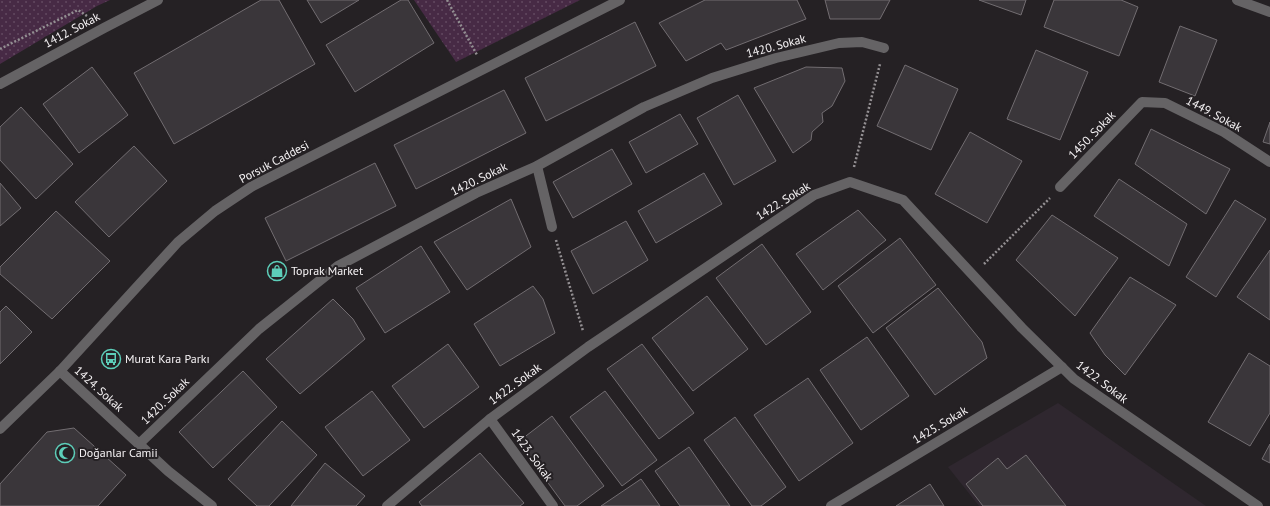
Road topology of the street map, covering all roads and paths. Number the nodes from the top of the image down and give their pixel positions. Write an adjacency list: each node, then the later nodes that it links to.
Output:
1 (158, 0): 6 (street, 1412. Sokak)
2 (447, 0): 9 (path)
3 (620, 0): 9 (street, Porsuk Caddesi)
4 (1237, 0): 5 (street)
5 (1270, 12)
6 (104, 28): 8 (path); 10 (street, 1412. Sokak)
7 (884, 48): 13 (street, 1420. Sokak); 14 (path)
8 (0, 49)
9 (485, 70): 20 (street, Porsuk Caddesi)
10 (0, 84)
11 (1142, 102): 12 (street, 1449. Sokak); 15 (street, 1450. Sokak)
12 (1270, 162)
13 (537, 166): 16 (street); 23 (street, 1420. Sokak)
14 (850, 182): 17 (street, 1422. Sokak); 18 (street, 1422. Sokak)
15 (1060, 187): 17 (path)
16 (552, 227): 18 (path)
17 (973, 276): 19 (street, 1422. Sokak)
18 (588, 347): 21 (street, 1422. Sokak)
19 (1062, 367): 27 (street, 1425. Sokak); 28 (street, 1422. Sokak)
20 (60, 371): 22 (street, Porsuk Caddesi); 23 (street, 1424. Sokak)
21 (490, 419): 25 (street, 1422. Sokak); 26 (street, 1423. Sokak)
22 (0, 429)
23 (140, 444): 24 (street, 1424. Sokak)
24 (212, 506)
25 (387, 506)
26 (553, 506)
27 (831, 506)
28 (1258, 506)

